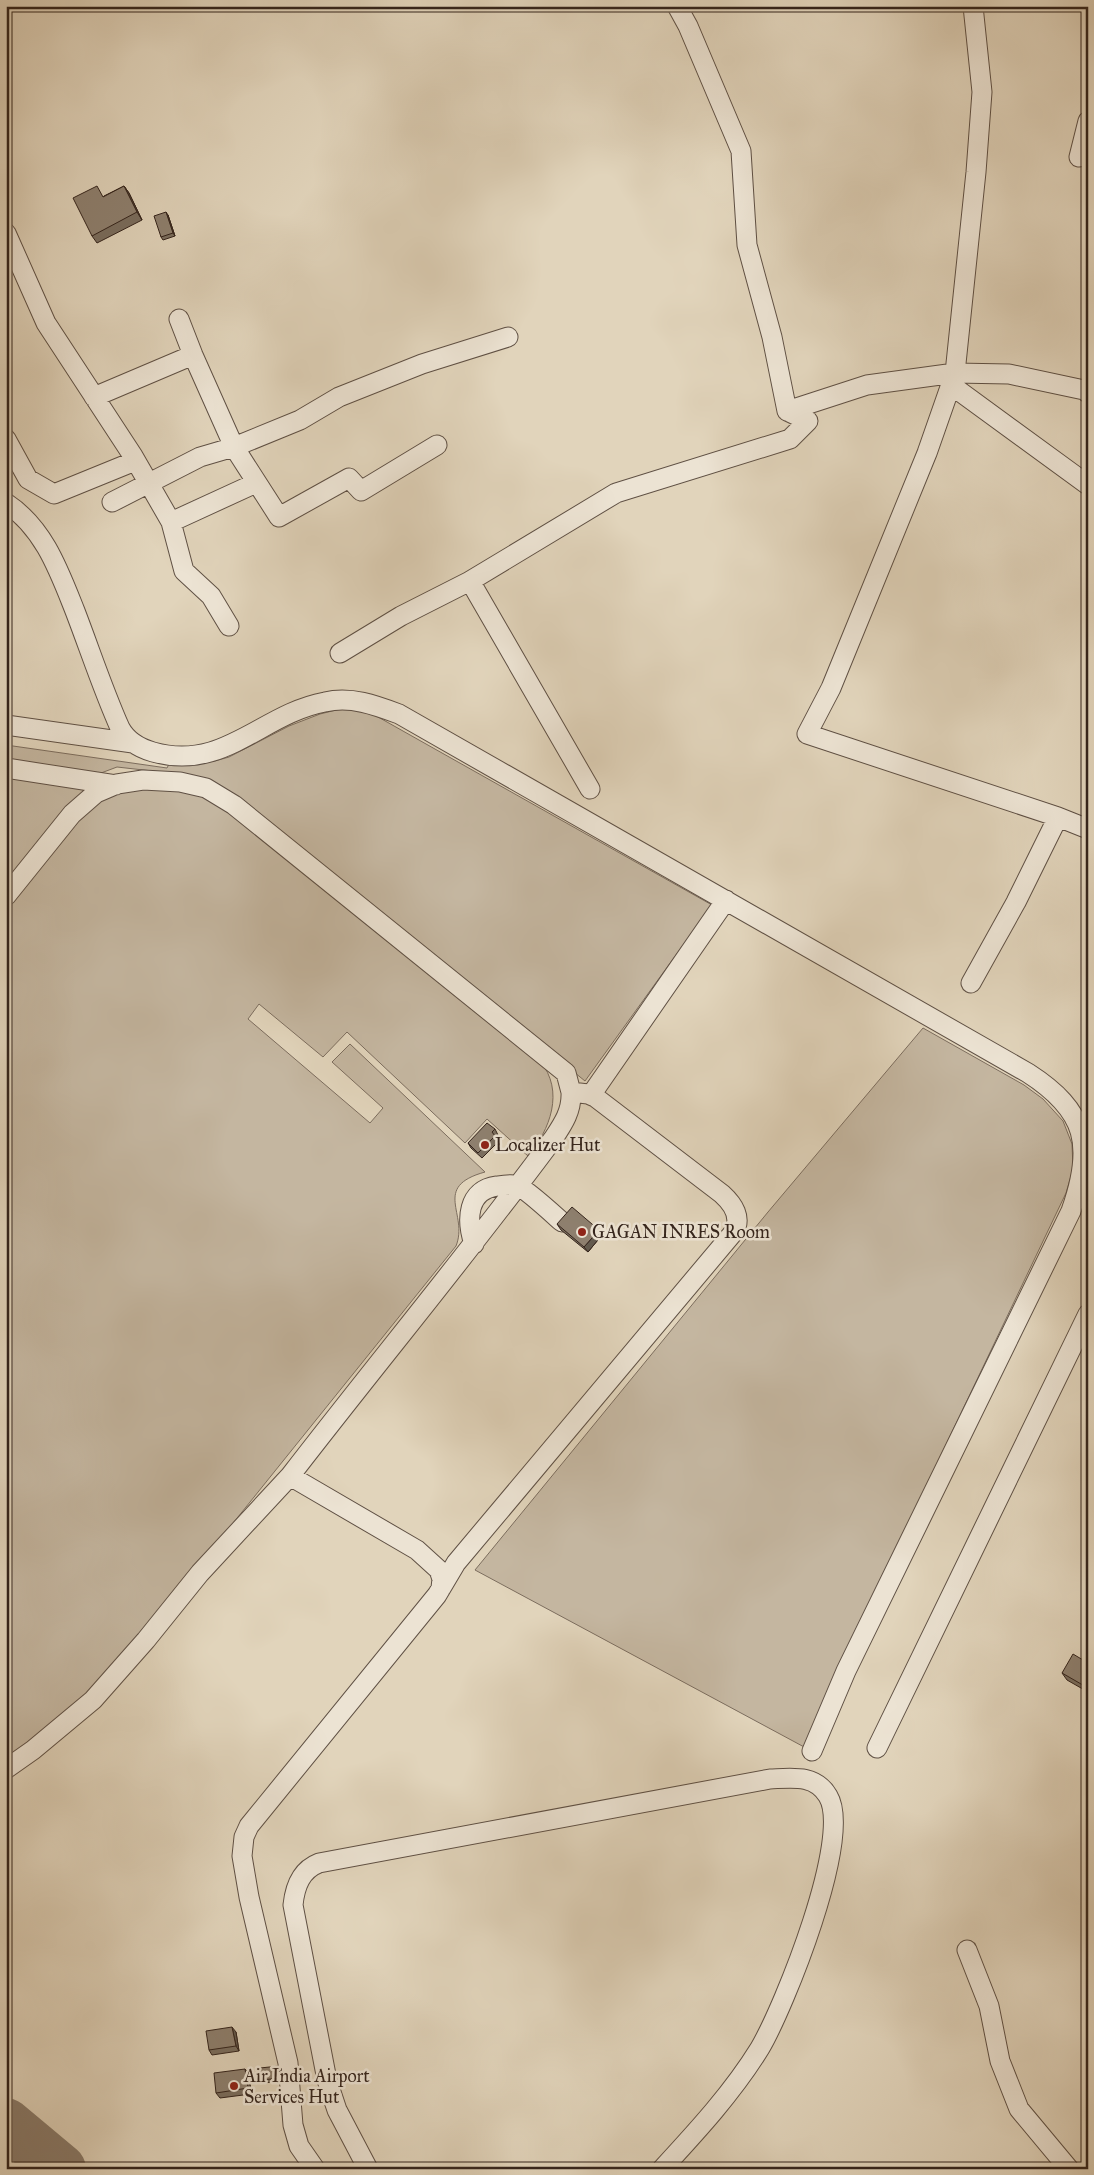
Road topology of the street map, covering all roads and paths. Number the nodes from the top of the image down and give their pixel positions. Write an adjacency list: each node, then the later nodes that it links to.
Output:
1 (677, 6): 12 (street)
2 (973, 6): 9 (street)
3 (1088, 121): 4 (street)
4 (1079, 157)
5 (6, 232): 11 (street)
6 (179, 319): 8 (street)
7 (508, 337): 15 (street)
8 (193, 355): 11 (street); 15 (street)
9 (953, 379): 10 (street); 12 (street); 19 (street); 31 (street)
10 (1088, 393)
11 (94, 397): 16 (street)
12 (787, 412): 23 (street)
13 (6, 439): 16 (street)
14 (436, 445): 18 (street)
15 (234, 447): 17 (street); 18 (street)
16 (135, 461): 17 (street)
17 (148, 482): 20 (street); 22 (street)
18 (256, 483): 22 (street)
19 (1088, 485)
20 (112, 502)
21 (6, 504): 27 (street)
22 (171, 522): 24 (street)
23 (470, 581): 25 (street); 30 (street)
24 (229, 626)
25 (340, 653)
26 (6, 725): 27 (street)
27 (133, 744): 34 (street)
28 (6, 768): 29 (street)
29 (116, 785): 33 (street); 36 (street)
30 (590, 789)
31 (1058, 817): 32 (street); 35 (street)
32 (1088, 829)
33 (6, 896)
34 (726, 900): 37 (street); 45 (street)
35 (971, 983)
36 (571, 1092): 37 (street); 38 (street)
37 (591, 1095): 43 (street)
38 (518, 1186): 39 (street); 40 (street); 40 (street)
39 (562, 1222)
40 (474, 1244): 42 (street)
41 (1088, 1314): 44 (street)
42 (290, 1476): 43 (street); 46 (street)
43 (441, 1588): 48 (street)
44 (877, 1748)
45 (812, 1751)
46 (6, 1769)
47 (967, 1950): 51 (street)
48 (315, 2169)
49 (368, 2169): 50 (street)
50 (662, 2169)
51 (1069, 2169)

